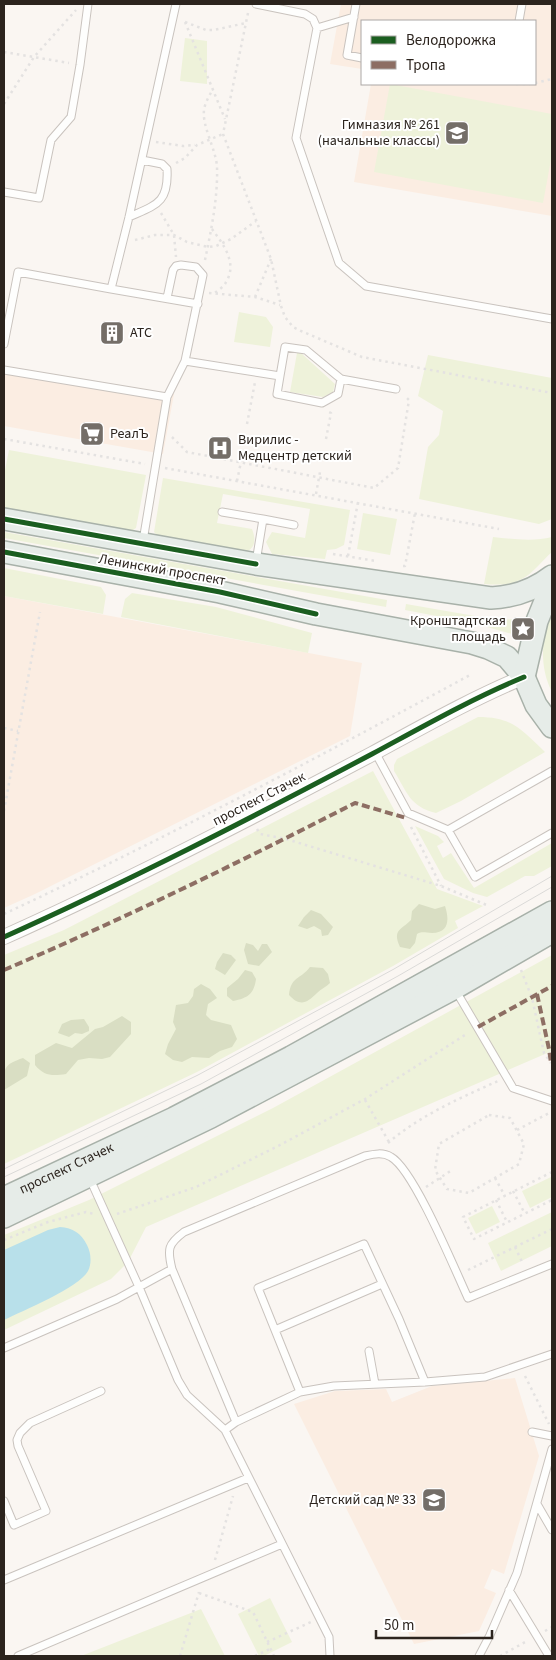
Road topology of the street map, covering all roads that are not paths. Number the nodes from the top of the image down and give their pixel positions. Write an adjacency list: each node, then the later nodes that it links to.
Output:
1 (88, 4): 11 (lane)
2 (176, 4): 10 (lane)
3 (256, 4): 8 (lane)
4 (356, 4): 6 (lane)
5 (522, 4): 7 (lane)
6 (354, 17): 8 (lane); 9 (lane)
7 (519, 20)
8 (317, 28): 16 (lane)
9 (361, 58)
10 (142, 160): 12 (lane); 12 (lane)
11 (4, 192)
12 (129, 217): 13 (lane)
13 (111, 289): 14 (lane); 17 (lane)
14 (167, 298): 15 (lane); 15 (lane)
15 (198, 304): 18 (lane)
16 (552, 319)
17 (4, 345)
18 (185, 361): 20 (lane); 23 (lane)
19 (4, 370): 23 (lane)
20 (280, 376): 21 (lane); 21 (lane)
21 (341, 379): 22 (lane)
22 (396, 389)
23 (167, 397): 28 (lane)
24 (222, 512): 26 (lane)
25 (4, 519): 28 (main road, Ленинский проспект)
26 (263, 519): 27 (lane); 30 (lane)
27 (294, 525)
28 (142, 544): 30 (main road, Ленинский проспект)
29 (4, 552): 33 (main road, Ленинский проспект)
30 (256, 564): 31 (main road, Ленинский проспект)
31 (552, 576)
32 (552, 584): 33 (main road)
33 (524, 678): 34 (main road); 35 (street, проспект Стачек)
34 (552, 727)
35 (375, 752): 37 (lane); 41 (street, проспект Стачек)
36 (552, 771): 37 (lane)
37 (448, 830): 38 (lane)
38 (552, 833)
39 (552, 912): 45 (main road, проспект Стачек)
40 (552, 932): 42 (main road, проспект Стачек)
41 (4, 937)
42 (455, 988): 43 (lane); 44 (main road, проспект Стачек)
43 (552, 1101)
44 (90, 1177): 46 (main road, проспект Стачек); 50 (lane)
45 (4, 1198)
46 (4, 1218)
47 (552, 1264): 48 (lane)
48 (172, 1269): 50 (lane); 59 (lane)
49 (382, 1284): 51 (lane); 51 (lane); 55 (lane)
50 (140, 1287): 52 (lane); 60 (lane)
51 (275, 1330): 58 (lane)
52 (4, 1348)
53 (369, 1351): 56 (lane)
54 (552, 1354): 55 (lane)
55 (425, 1382): 56 (lane)
56 (375, 1384): 58 (lane)
57 (101, 1391): 65 (lane)
58 (300, 1392): 59 (lane)
59 (236, 1422): 60 (lane)
60 (225, 1430): 64 (lane)
61 (532, 1432): 62 (lane)
62 (552, 1436)
63 (552, 1454): 66 (lane)
64 (248, 1478): 68 (lane); 69 (lane)
65 (4, 1501)
66 (536, 1504): 67 (lane); 70 (lane)
67 (552, 1530)
68 (282, 1544): 71 (lane); 73 (lane)
69 (4, 1580)
70 (509, 1590): 74 (lane); 75 (lane)
71 (32, 1654): 72 (lane)
72 (18, 1656)
73 (330, 1656)
74 (478, 1656)
75 (549, 1656)

